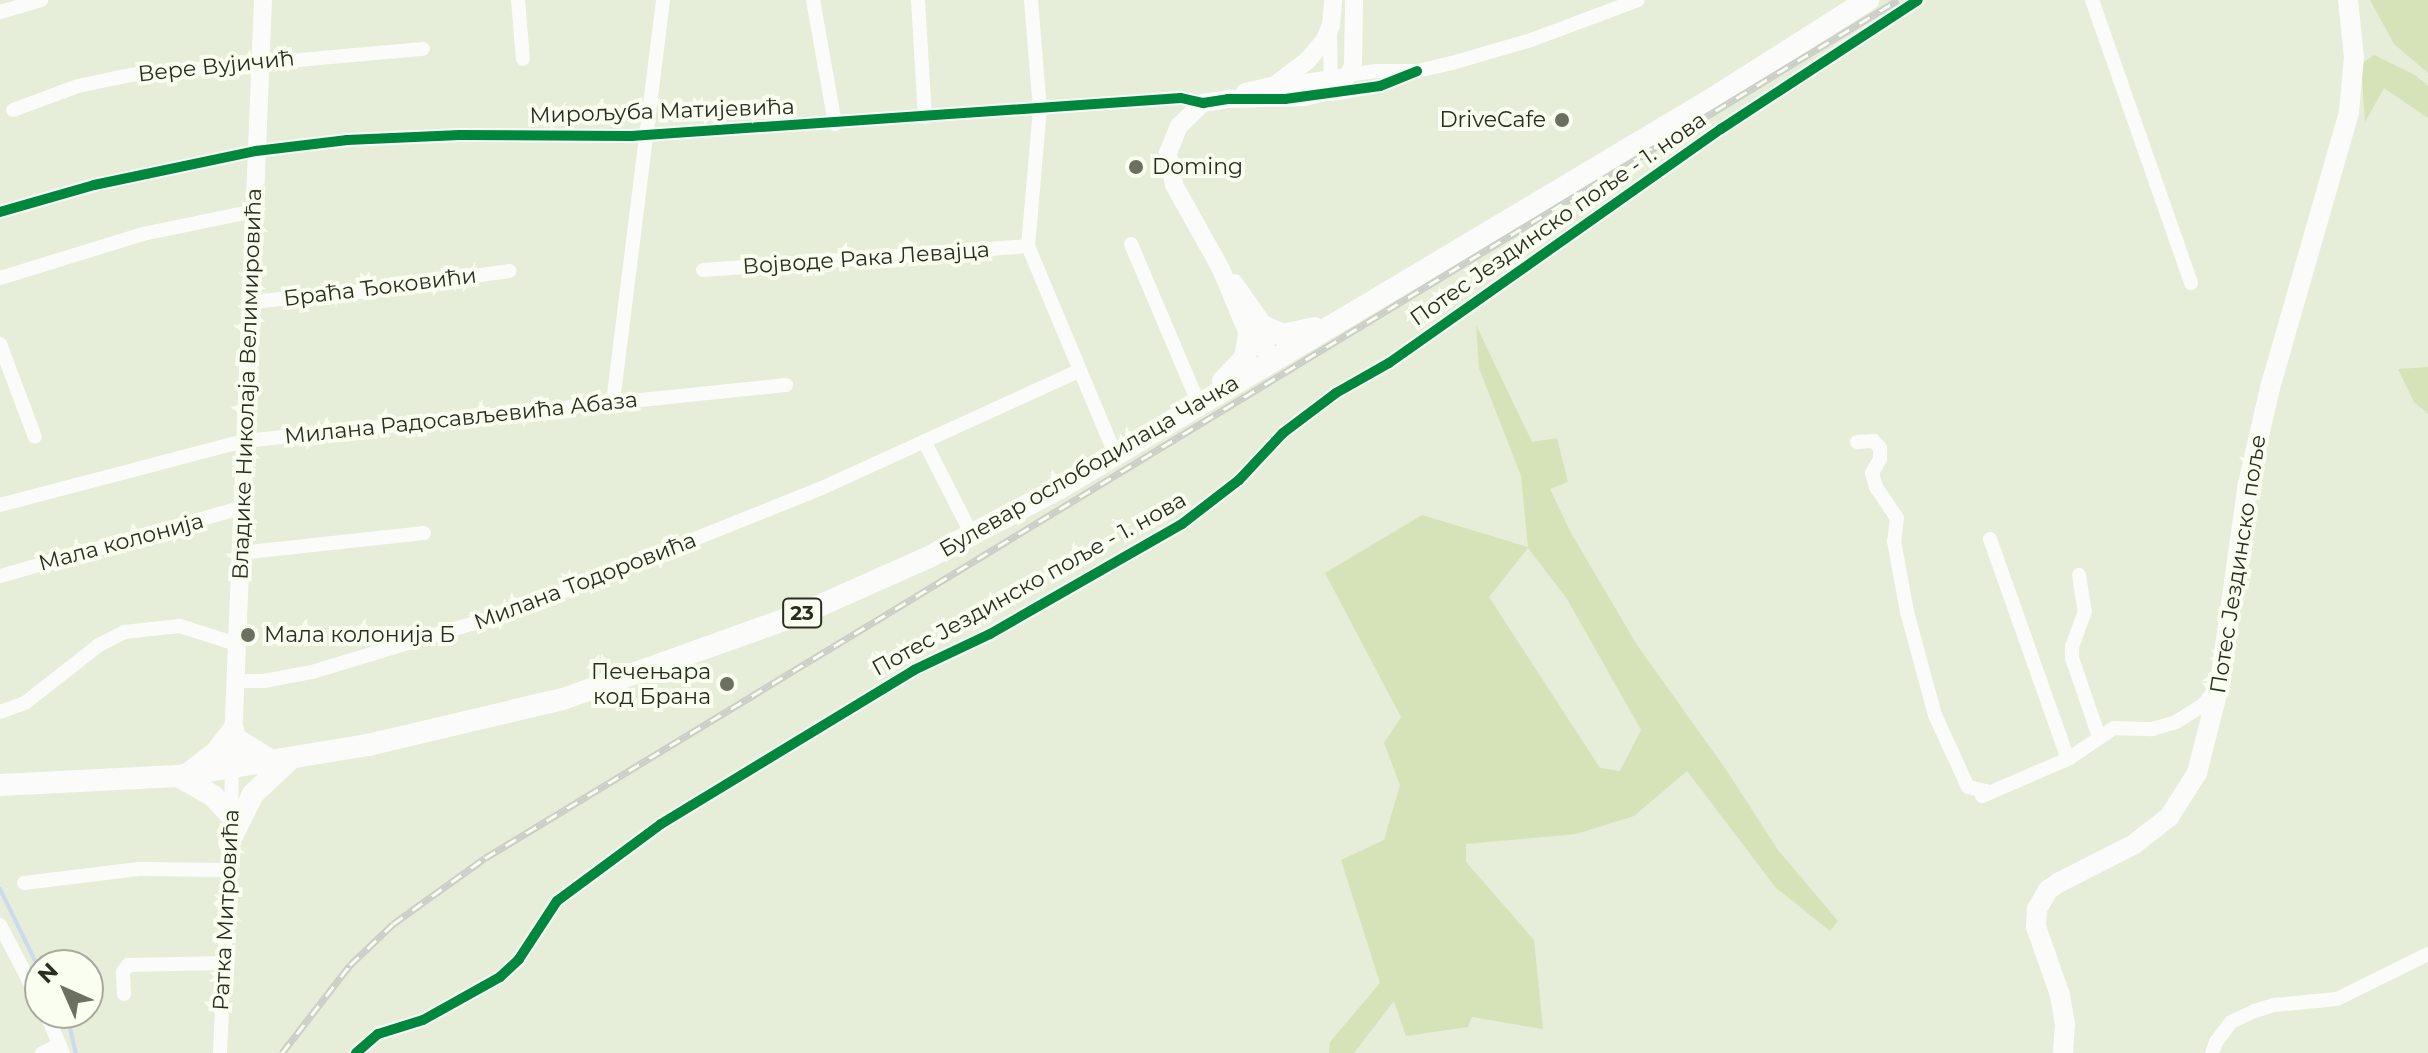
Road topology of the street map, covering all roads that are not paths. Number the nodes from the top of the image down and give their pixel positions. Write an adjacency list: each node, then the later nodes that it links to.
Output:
1 (41, 0): 16 (street)
2 (263, 0): 20 (street, Владике Николаја Велимировића)
3 (518, 0): 19 (street)
4 (663, 0): 31 (street)
5 (813, 0): 30 (street)
6 (918, 0): 29 (street)
7 (1031, 0): 28 (street)
8 (1333, 0): 17 (street)
9 (1354, 0): 22 (street)
10 (1638, 0): 21 (street)
11 (1868, 0): 15 (main road, Булевар ослободилаца Чачка / 23)
12 (1918, 0): 87 (street, Потес Јездинско поље - 1. нова)
13 (2092, 0): 40 (street)
14 (2348, 0): 65 (main road, Потес Јездинско поље)
15 (1846, 7): 42 (main road, Булевар ослободилаца Чачка / 23)
16 (0, 12)
17 (1331, 25): 23 (street); 24 (street)
18 (423, 49): 20 (street, Вере Вујичић)
19 (523, 59)
20 (260, 61): 27 (street, Вере Вујичић); 32 (street, Владике Николаја Велимировића)
21 (1417, 71): 22 (street); 24 (street)
22 (1350, 75): 24 (street)
23 (1275, 85): 24 (street); 25 (street)
24 (1330, 86): 25 (street, Мирољуба Матијевића)
25 (1228, 99): 26 (street, Мирољуба Матијевића)
26 (1203, 103): 28 (street, Мирољуба Матијевића); 43 (street)
27 (13, 110)
28 (1040, 110): 29 (street, Мирољуба Матијевића); 36 (street)
29 (925, 117): 30 (street, Мирољуба Матијевића)
30 (835, 124): 31 (street, Мирољуба Матијевића)
31 (647, 135): 32 (street, Мирољуба Матијевића); 49 (street)
32 (256, 151): 33 (street, Владике Николаја Велимировића); 34 (street, Мирољуба Матијевића)
33 (254, 211): 39 (street); 41 (street, Владике Николаја Велимировића)
34 (0, 212)
35 (1131, 244): 48 (street)
36 (1028, 246): 37 (street, Војводе Рака Левајца); 46 (street)
37 (703, 270)
38 (510, 271): 41 (street, Браћа Ђоковићи)
39 (0, 278)
40 (2191, 283)
41 (250, 302): 51 (street, Владике Николаја Велимировића)
42 (1327, 329): 43 (main road); 45 (main road, Булевар ослободилаца Чачка / 23)
43 (1257, 331): 45 (street); 48 (main road)
44 (0, 344): 50 (street)
45 (1271, 359): 48 (main road, Булевар ослободилаца Чачка / 23)
46 (1079, 371): 52 (street, Милана Тодоровића); 54 (street)
47 (786, 385): 49 (street, Милана Радосављевића Абаза)
48 (1207, 400): 54 (main road, Булевар ослободилаца Чачка / 23)
49 (613, 402): 51 (street, Милана Радосављевића Абаза)
50 (35, 437)
51 (244, 441): 55 (street, Милана Радосављевића Абаза); 56 (street, Владике Николаја Велимировића)
52 (924, 441): 58 (street); 64 (street, Милана Тодоровића)
53 (1857, 442): 69 (street)
54 (1115, 454): 58 (main road, Булевар ослободилаца Чачка / 23)
55 (0, 505)
56 (241, 508): 60 (street, Владике Николаја Велимировића); 62 (street, Мала колонија)
57 (424, 533): 60 (street)
58 (972, 535): 70 (main road, Булевар ослободилаца Чачка / 23)
59 (1990, 539): 69 (street)
60 (240, 553): 63 (street, Владике Николаја Велимировића)
61 (2079, 575): 68 (street)
62 (0, 576)
63 (236, 644): 64 (street, Владике Николаја Велимировића); 66 (street)
64 (234, 681): 67 (street, Владике Николаја Велимировића)
65 (2220, 682): 68 (street); 88 (main road, Потес Јездинско поље)
66 (0, 712)
67 (233, 734): 70 (main road); 71 (street, Владике Николаја Велимировића); 72 (main road)
68 (2099, 737): 69 (street)
69 (2068, 759)
70 (281, 761): 71 (main road, Булевар ослободилаца Чачка / 23); 75 (main road)
71 (232, 768): 72 (main road, Булевар ослободилаца Чачка / 23); 74 (street, Ратка Митровића)
72 (183, 776): 73 (main road, Булевар ослободилаца Чачка / 23); 74 (main road)
73 (0, 785)
74 (231, 815): 75 (street, Ратка Митровића)
75 (229, 842): 76 (street, Ратка Митровића)
76 (228, 870): 77 (street); 80 (street, Ратка Митровића)
77 (24, 883)
78 (1, 931): 81 (street)
79 (2428, 954): 89 (street)
80 (223, 963): 82 (street); 86 (street, Ратка Митровића)
81 (24, 973)
82 (124, 994)
83 (53, 1029): 84 (street)
84 (61, 1049): 85 (street)
85 (42, 1053)
86 (220, 1053)
87 (356, 1053)
88 (2063, 1053)
89 (2212, 1053)

